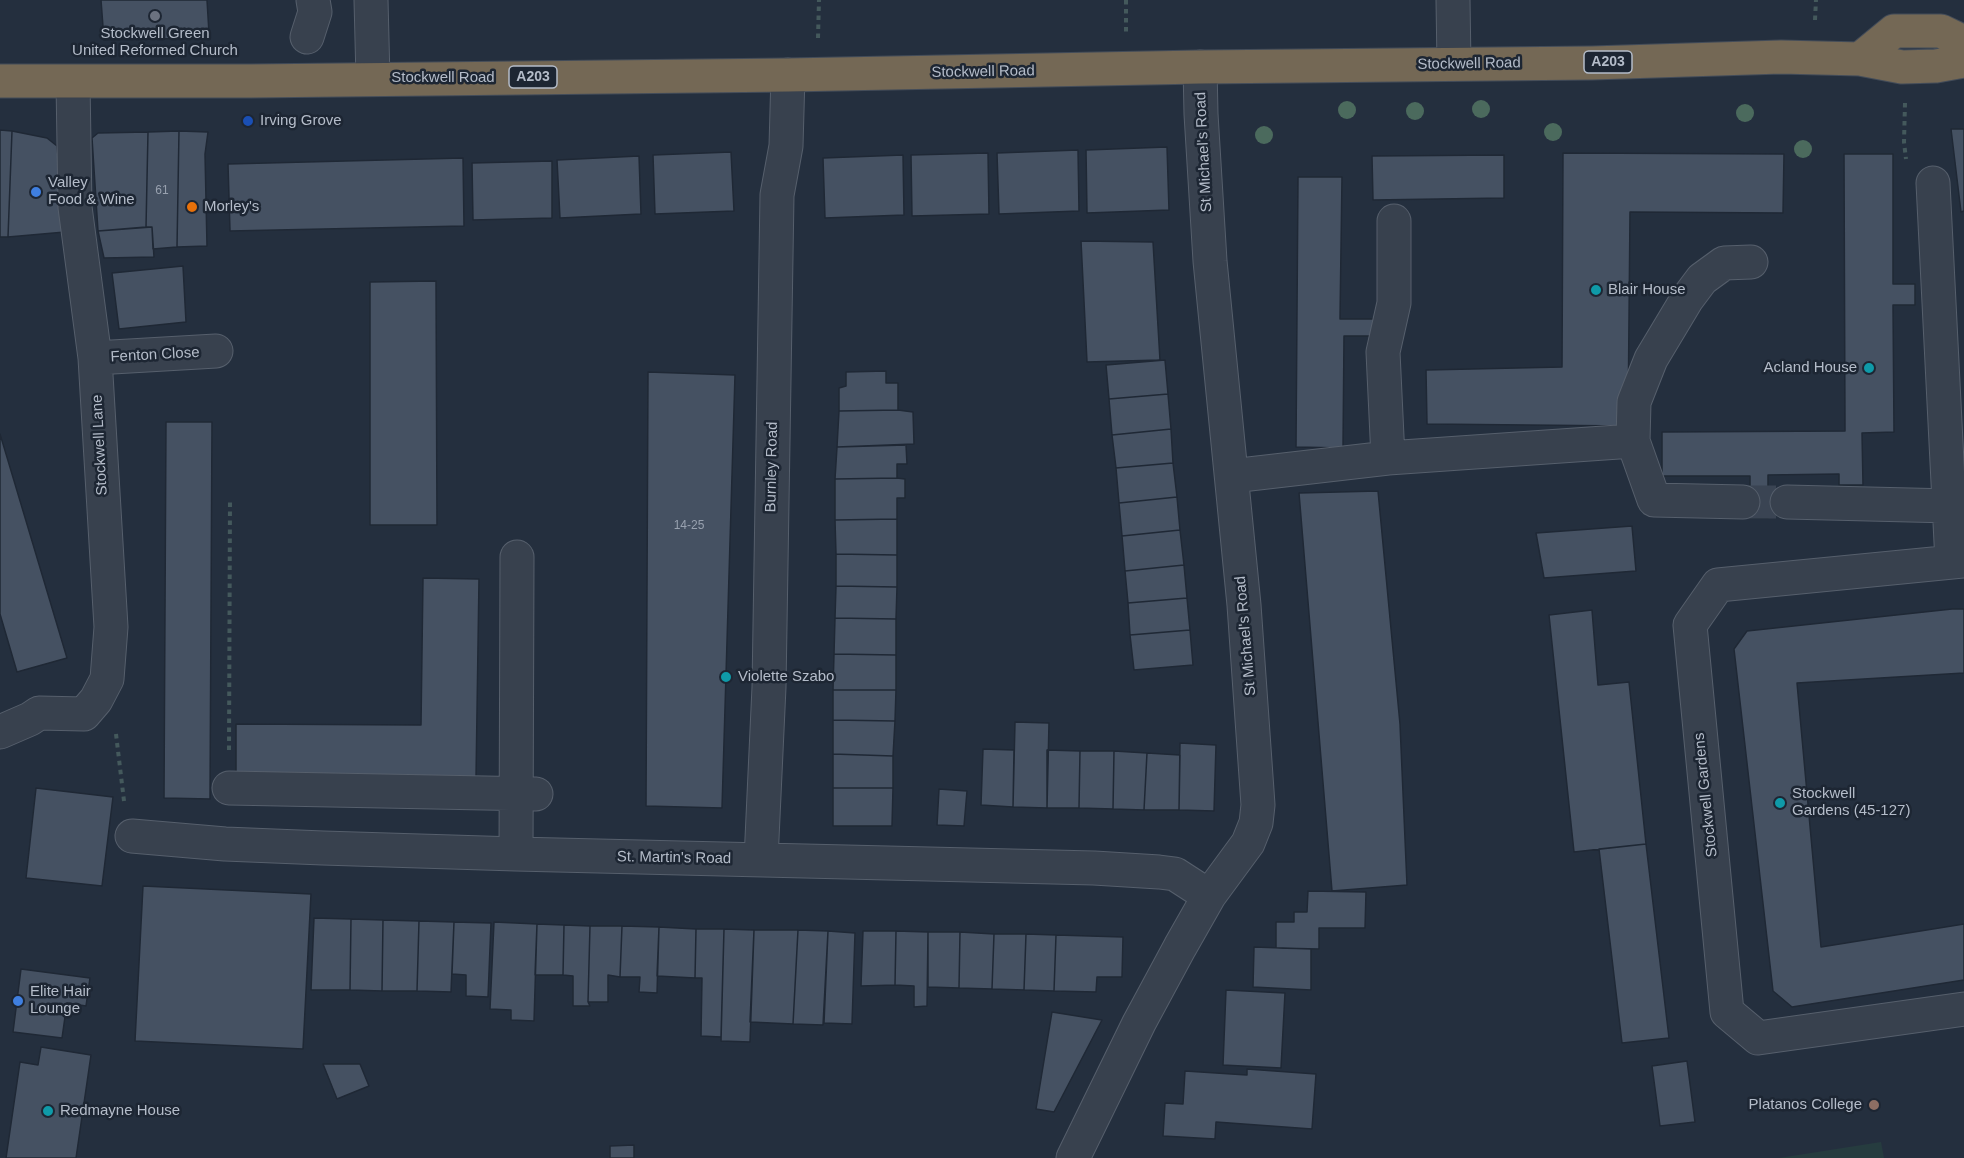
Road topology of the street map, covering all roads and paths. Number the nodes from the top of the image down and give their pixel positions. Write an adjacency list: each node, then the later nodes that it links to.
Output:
1 (313, 0): 8 (street)
2 (371, 0): 15 (street)
3 (819, 0): 7 (path)
4 (1126, 0): 6 (path)
5 (1453, 0): 12 (street)
6 (1126, 28)
7 (818, 32)
8 (308, 38)
9 (1964, 42): 10 (highway)
10 (1860, 58): 11 (highway, Stockwell Road / A203); 12 (highway, Stockwell Road / A203)
11 (1964, 61)
12 (1454, 64): 13 (highway, Stockwell Road / A203)
13 (1200, 67): 14 (highway, Stockwell Road / A203); 26 (street, St Michael's Road)
14 (788, 75): 15 (highway, Stockwell Road / A203); 39 (street, Burnley Road)
15 (373, 79): 17 (highway, Stockwell Road / A203)
16 (0, 81): 17 (highway, Stockwell Road / A203)
17 (73, 82): 23 (street, Stockwell Lane)
18 (1905, 106): 19 (path)
19 (1933, 183): 30 (street)
20 (1394, 221): 25 (street)
21 (1751, 262): 24 (street)
22 (216, 351): 23 (street, Fenton Close)
23 (95, 358): 33 (street, Stockwell Lane)
24 (1633, 441): 25 (street); 28 (street)
25 (1388, 458): 26 (street)
26 (1232, 477): 40 (street, St Michael's Road)
27 (230, 500): 35 (path)
28 (1743, 501)
29 (1787, 502): 30 (street)
30 (1951, 506): 32 (street)
31 (517, 557): 36 (street)
32 (1958, 562): 41 (street, Stockwell Gardens)
33 (96, 700): 34 (street); 37 (path)
34 (0, 732)
35 (229, 788): 36 (street)
36 (526, 794): 38 (street)
37 (132, 836): 38 (street, St. Martin's Road)
38 (516, 854): 39 (street, St. Martin's Road)
39 (761, 860): 40 (street, St. Martin's Road)
40 (1209, 896): 42 (street, St Michael's Road)
41 (1964, 1009)
42 (1073, 1158)

